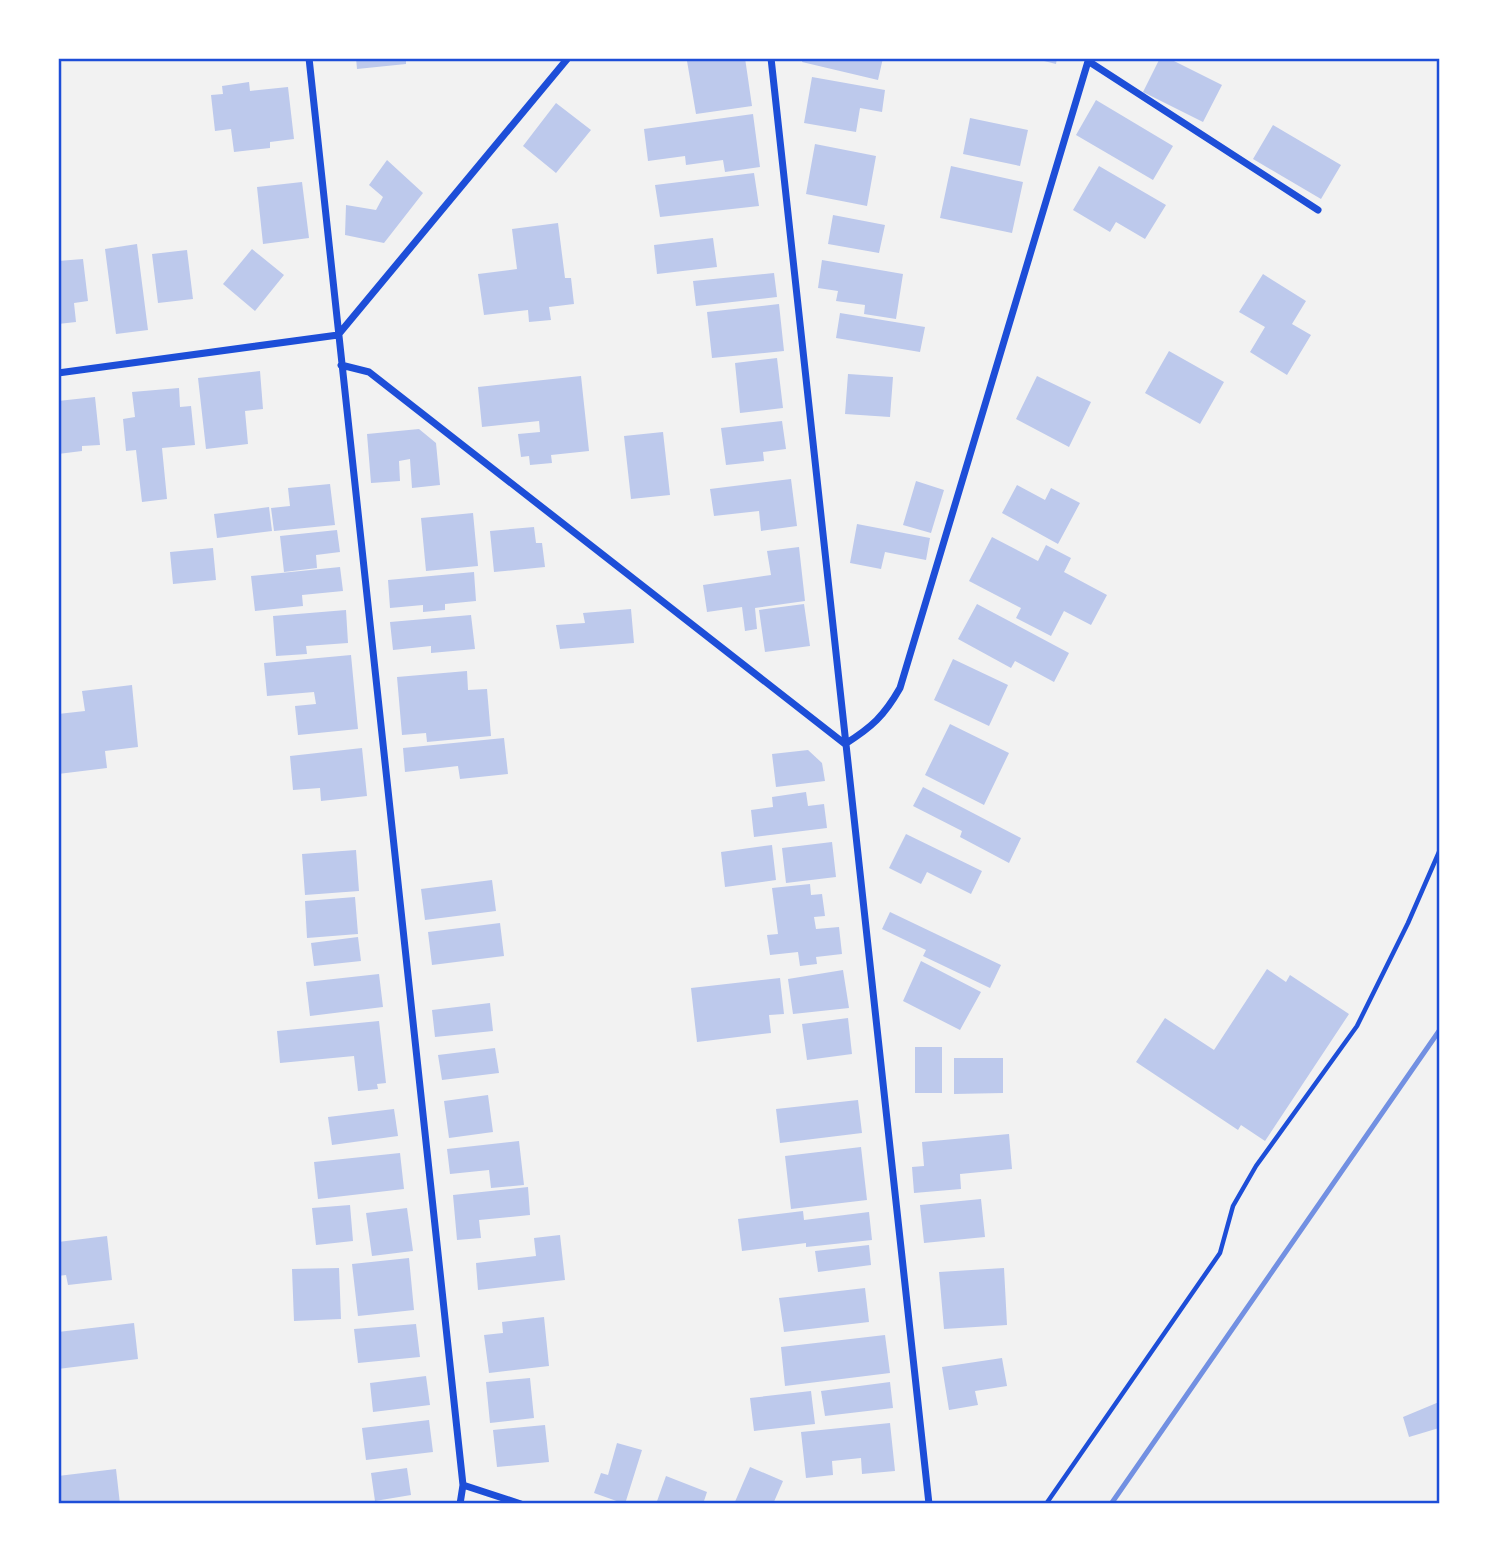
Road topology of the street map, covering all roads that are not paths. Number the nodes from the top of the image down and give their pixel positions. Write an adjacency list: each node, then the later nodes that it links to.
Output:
1 (309, 58): 6 (street)
2 (568, 58): 6 (street)
3 (771, 58): 9 (street)
4 (1088, 59): 5 (street); 9 (street)
5 (1318, 210)
6 (338, 335): 7 (street); 8 (street)
7 (341, 365): 9 (street); 10 (street)
8 (58, 373)
9 (845, 744): 13 (street)
10 (463, 1485): 11 (street); 12 (street)
11 (460, 1504)
12 (521, 1504)
13 (929, 1504)

